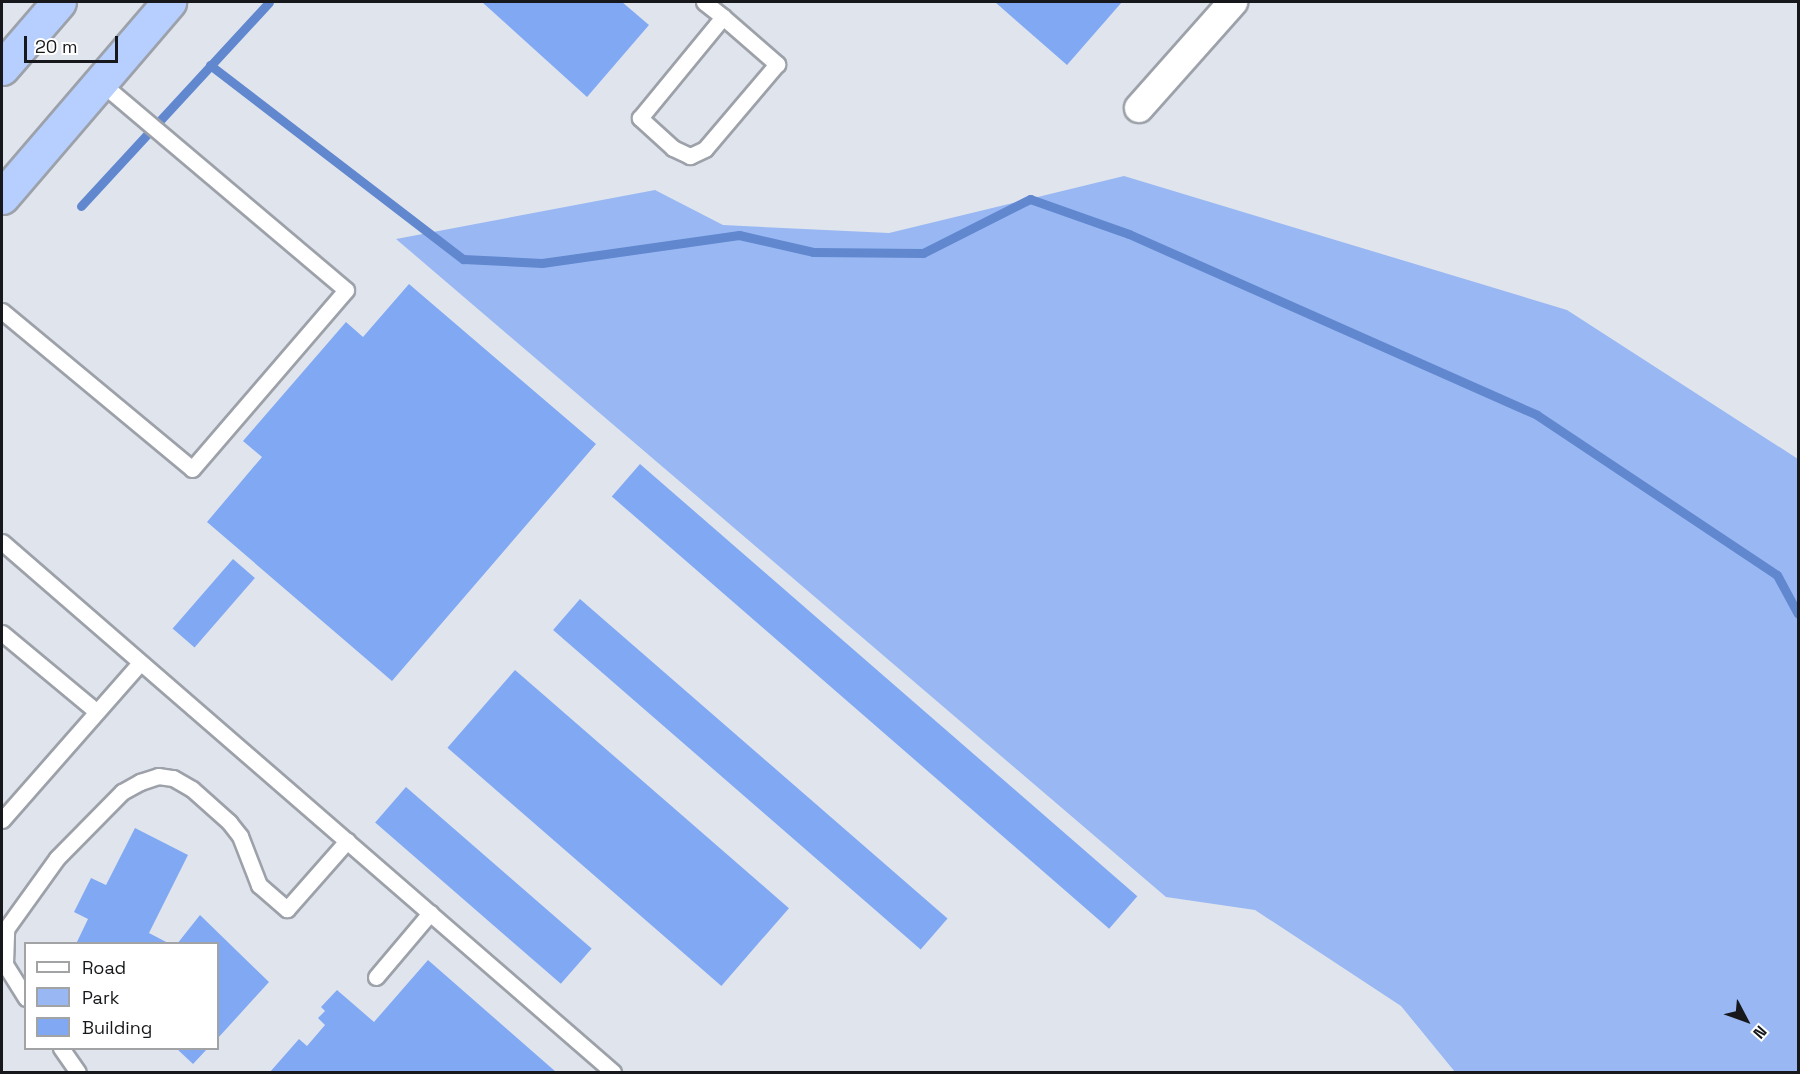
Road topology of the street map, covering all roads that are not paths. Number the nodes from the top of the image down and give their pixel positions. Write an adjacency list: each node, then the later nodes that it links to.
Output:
1 (59, 2): 6 (highway)
2 (169, 2): 7 (highway)
3 (705, 2): 5 (lane)
4 (1233, 2): 8 (street)
5 (723, 17): 5 (lane)
6 (2, 68)
7 (100, 82): 9 (highway); 10 (lane)
8 (1139, 108)
9 (2, 197)
10 (2, 311)
11 (2, 542): 13 (lane)
12 (2, 633): 14 (lane)
13 (140, 663): 14 (lane); 16 (lane)
14 (96, 711): 15 (lane)
15 (2, 820)
16 (347, 841): 17 (lane); 19 (lane)
17 (430, 913): 18 (lane); 22 (lane)
18 (376, 977)
19 (24, 995)
20 (62, 1050): 21 (lane)
21 (78, 1072)
22 (613, 1072)

